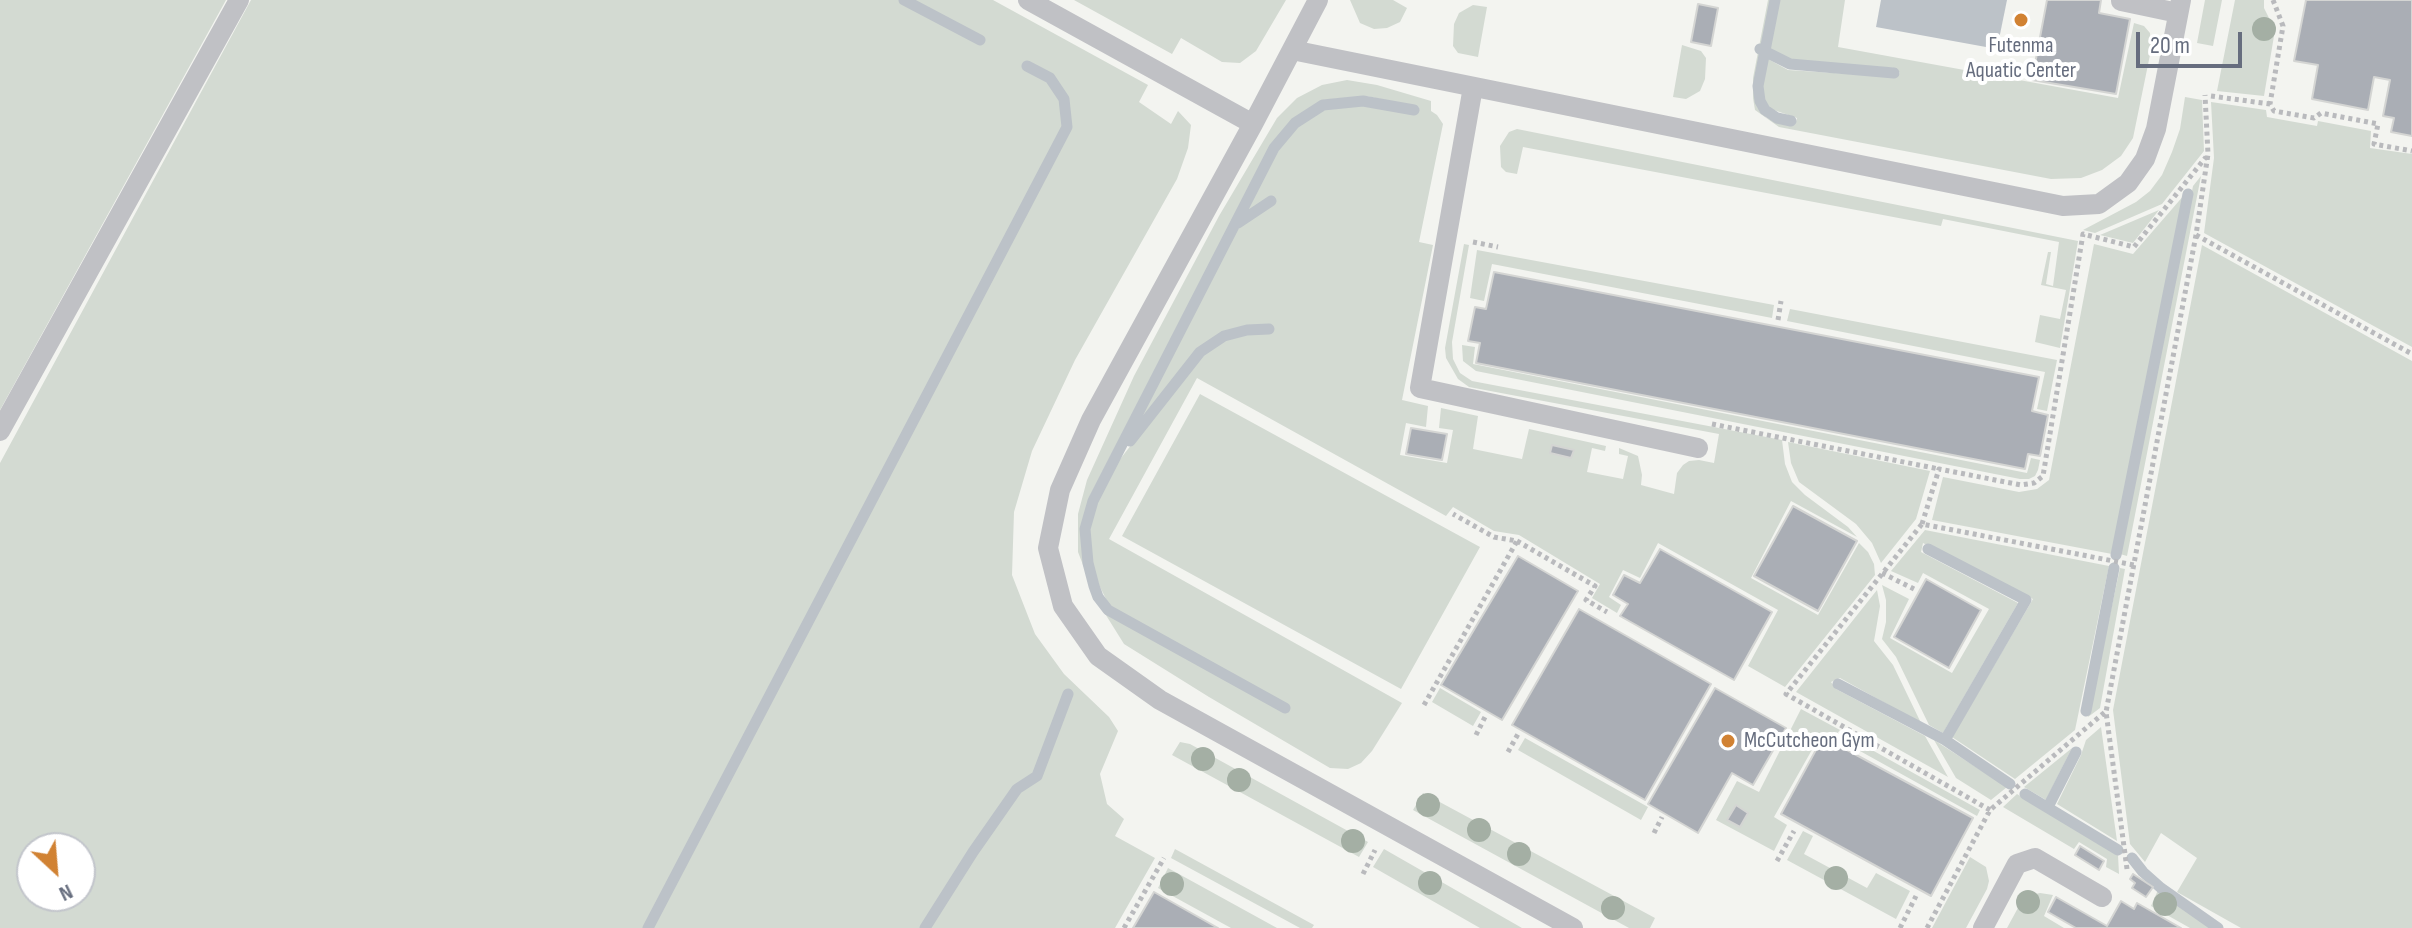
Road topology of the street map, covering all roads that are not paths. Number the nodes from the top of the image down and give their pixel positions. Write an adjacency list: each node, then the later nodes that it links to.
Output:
1 (239, 0): 9 (lane)
2 (1028, 0): 8 (lane)
3 (1318, 0): 6 (lane)
4 (2121, 1): 5 (lane)
5 (2180, 6): 7 (lane)
6 (1292, 50): 7 (lane); 8 (lane)
7 (1473, 87): 10 (lane)
8 (1253, 124): 12 (lane)
9 (0, 431)
10 (1698, 448)
11 (2102, 897): 13 (lane)
12 (1573, 928)
13 (1983, 928)

